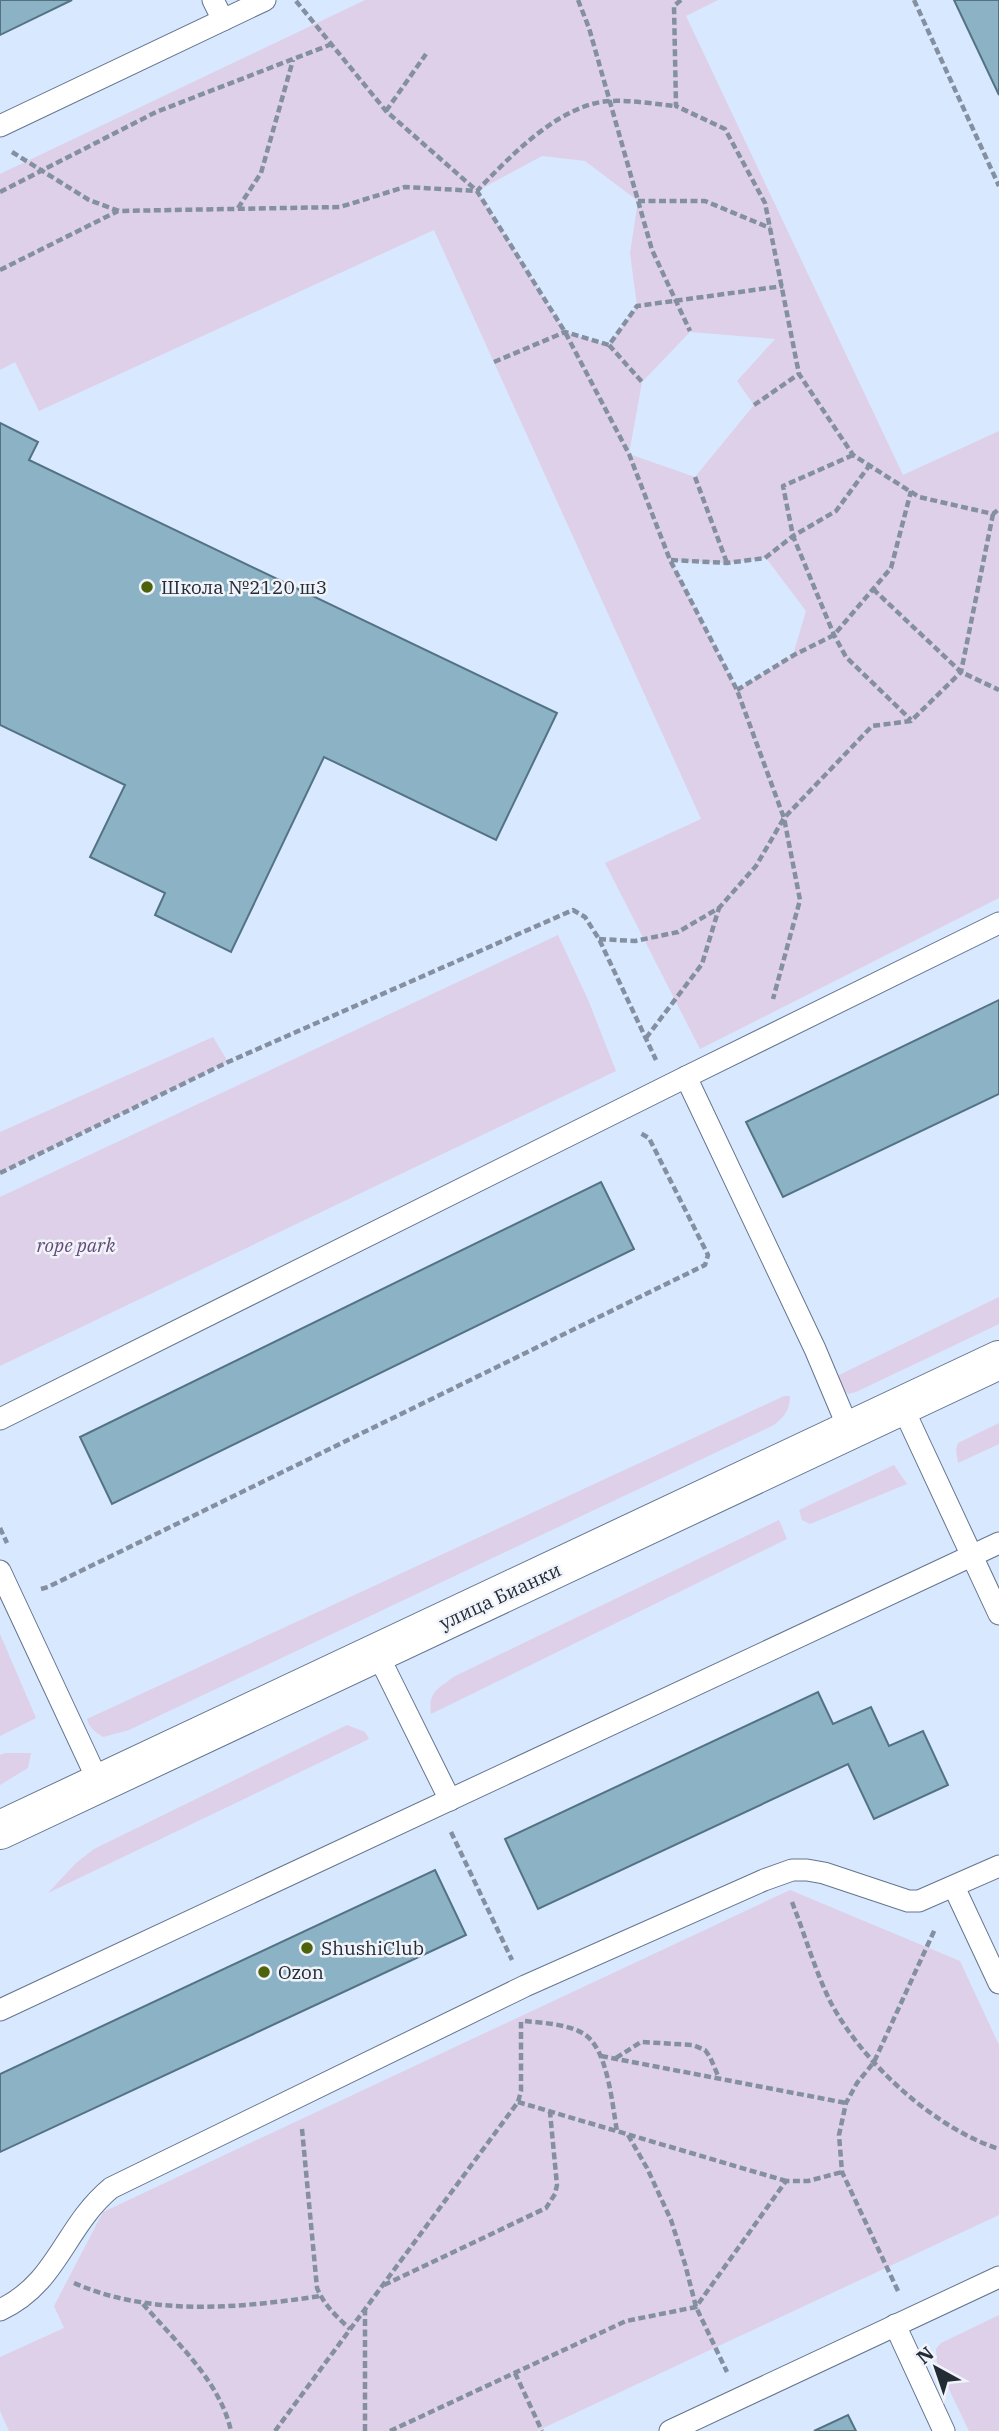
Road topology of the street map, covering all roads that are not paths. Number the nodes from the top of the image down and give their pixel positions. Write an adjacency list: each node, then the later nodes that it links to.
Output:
1 (214, 0): 3 (lane)
2 (265, 0): 3 (lane)
3 (223, 20): 4 (lane)
4 (0, 126)
5 (999, 923): 6 (lane)
6 (686, 1077): 9 (lane); 10 (lane)
7 (999, 1360): 8 (street, улица Бианки)
8 (902, 1406): 10 (street, улица Бианки); 12 (lane)
9 (0, 1419)
10 (849, 1432): 15 (street, улица Бианки)
11 (999, 1543): 12 (lane)
12 (972, 1556): 14 (lane); 17 (lane)
13 (0, 1571): 16 (lane)
14 (999, 1614)
15 (377, 1653): 16 (street, улица Бианки); 17 (lane)
16 (99, 1783): 18 (street, улица Бианки)
17 (444, 1803): 22 (lane)
18 (0, 1830)
19 (999, 1866): 20 (lane)
20 (954, 1886): 21 (lane); 24 (lane)
21 (999, 1983)
22 (0, 2010)
23 (999, 2277): 25 (lane)
24 (0, 2310)
25 (903, 2322): 26 (lane); 27 (lane)
26 (670, 2431)
27 (944, 2431)

